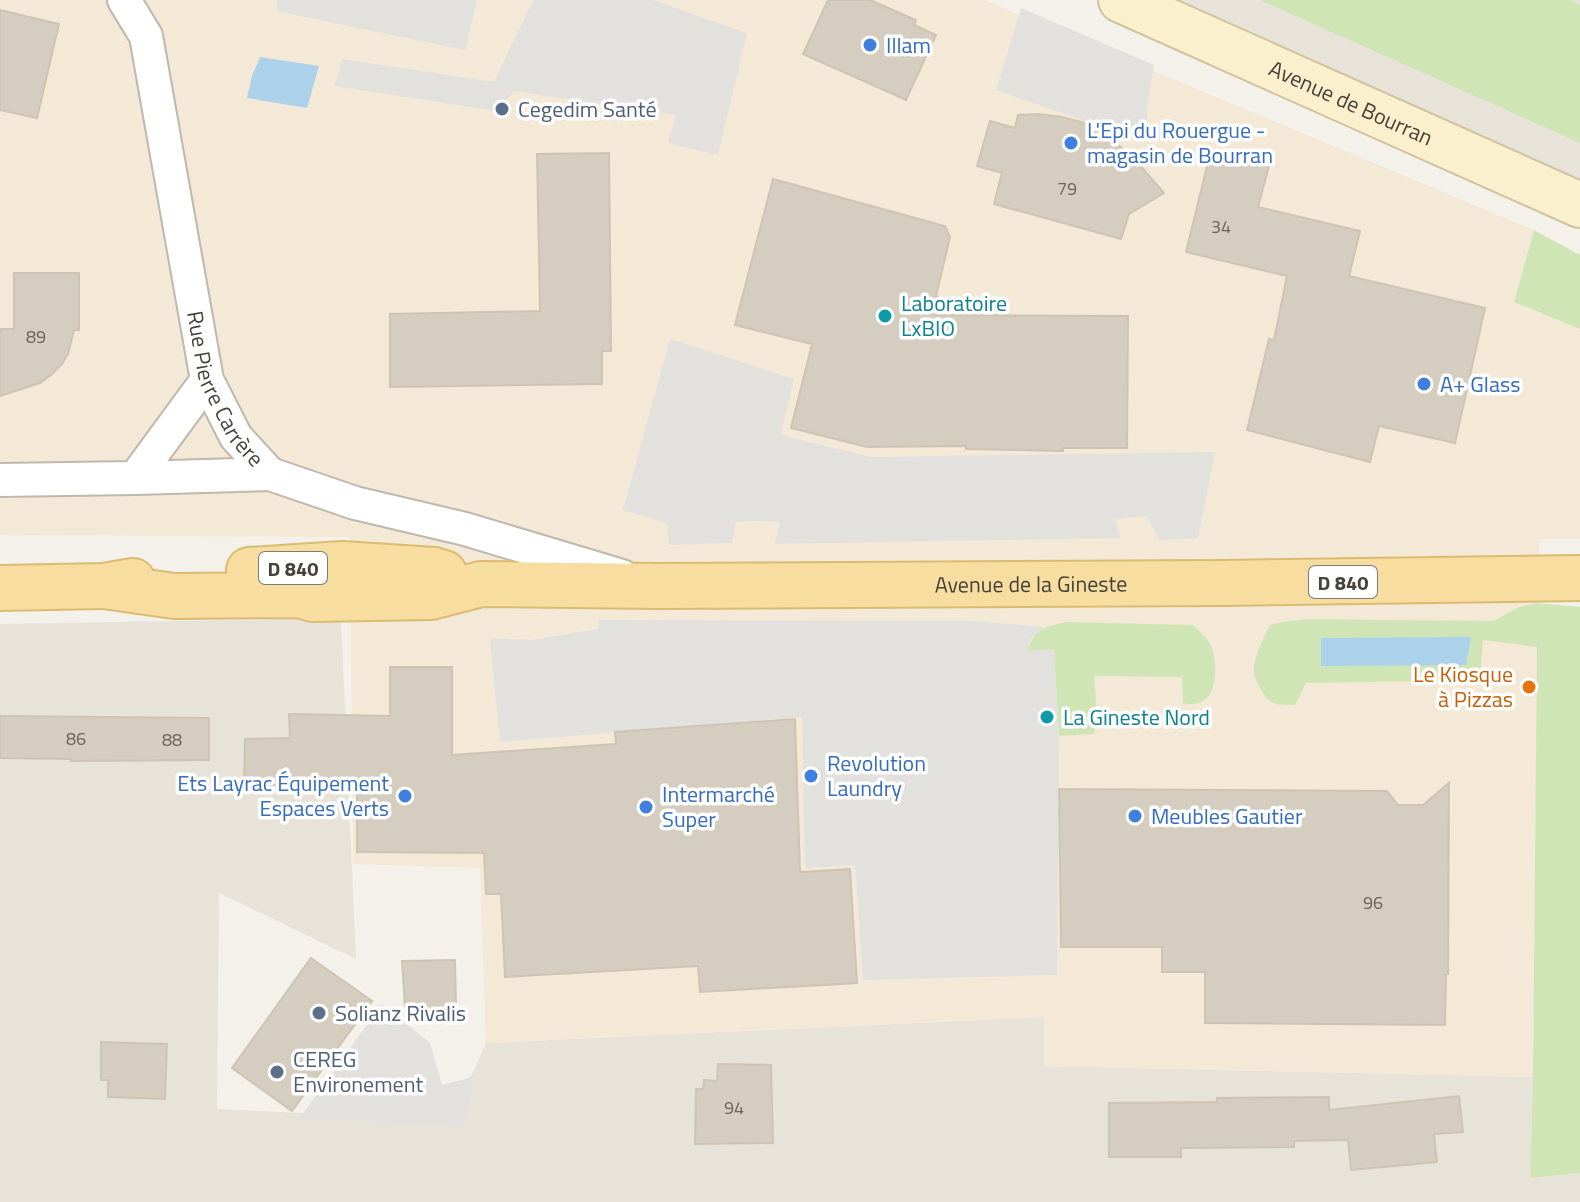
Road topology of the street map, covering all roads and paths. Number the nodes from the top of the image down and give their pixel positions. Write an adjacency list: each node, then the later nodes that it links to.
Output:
1 (124, 0): 4 (street, Rue Pierre Carrère)
2 (1121, 0): 3 (main road, Avenue de Bourran)
3 (1580, 205)
4 (207, 380): 5 (street, Rue Pierre Carrère); 6 (street)
5 (270, 474): 6 (street); 9 (street, Rue Pierre Carrère)
6 (135, 478): 7 (street)
7 (0, 480)
8 (1580, 578): 9 (main road, Avenue de la Gineste / D 840)
9 (656, 586): 10 (main road, Avenue de la Gineste / D 840)
10 (0, 588)

